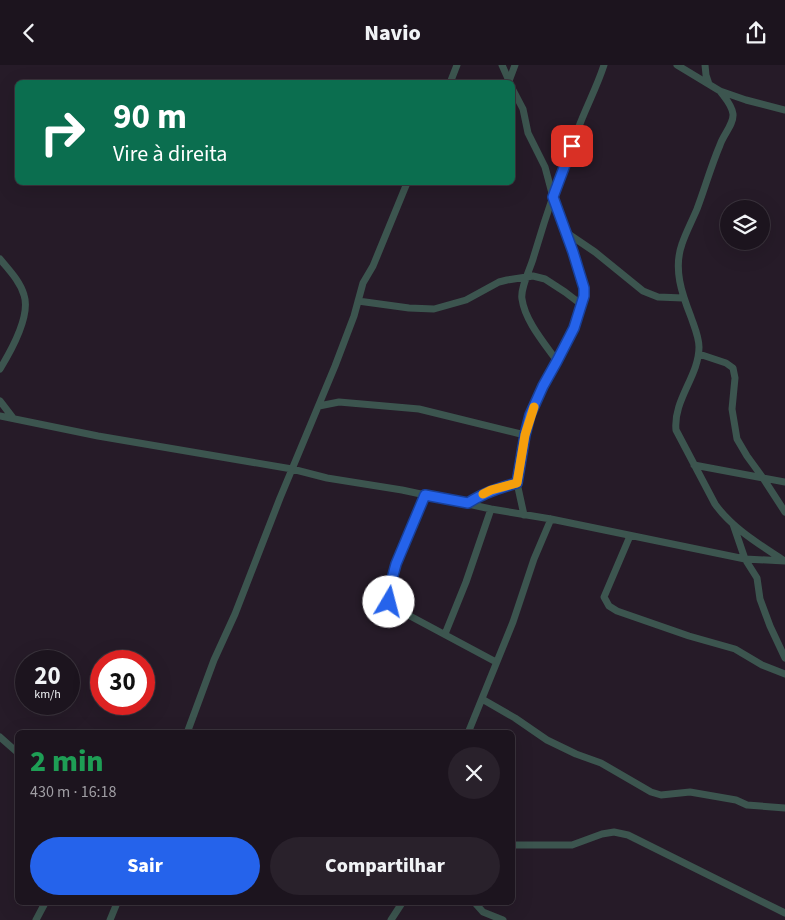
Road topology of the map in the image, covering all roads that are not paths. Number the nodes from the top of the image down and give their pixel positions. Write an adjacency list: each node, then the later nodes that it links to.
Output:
1 (457, 65): 7 (street)
2 (502, 65): 8 (street)
3 (515, 65): 9 (street)
4 (677, 65): 10 (street)
5 (704, 65): 10 (street)
6 (606, 66): 15 (street)
7 (451, 80)
8 (508, 80)
9 (511, 80)
10 (709, 84): 11 (street)
11 (720, 91): 13 (street); 19 (street)
12 (515, 94): 15 (street)
13 (785, 110)
14 (405, 185): 20 (street)
15 (553, 197): 16 (street); 18 (street)
16 (567, 233): 19 (street); 21 (street)
17 (0, 259): 24 (street)
18 (528, 276): 20 (street); 21 (street); 23 (street)
19 (683, 298): 22 (street)
20 (358, 301): 26 (street)
21 (582, 305): 23 (street)
22 (699, 354): 30 (street); 32 (street)
23 (557, 361): 29 (street)
24 (0, 369)
25 (0, 401): 28 (street)
26 (319, 406): 29 (street); 31 (street)
27 (0, 416): 28 (street)
28 (13, 418): 31 (street)
29 (525, 435): 34 (street)
30 (694, 465): 32 (street); 41 (street)
31 (292, 469): 35 (street); 50 (street)
32 (763, 478): 33 (street); 38 (street)
33 (785, 482)
34 (517, 483): 36 (street); 39 (street)
35 (425, 495): 36 (street); 45 (street)
36 (468, 503): 37 (street)
37 (491, 509): 39 (street); 45 (street)
38 (785, 512)
39 (524, 515): 40 (street)
40 (551, 519): 42 (street); 47 (street)
41 (733, 524): 43 (street); 44 (street)
42 (630, 536): 43 (street); 48 (street)
43 (745, 559): 44 (street); 46 (street)
44 (784, 561)
45 (445, 634): 47 (street)
46 (785, 658)
47 (496, 662): 49 (street)
48 (785, 674)
49 (482, 699): 51 (street); 54 (street)
50 (188, 730)
51 (469, 730)
52 (0, 737): 53 (street)
53 (15, 750)
54 (785, 808)
55 (515, 845): 60 (street)
56 (44, 905): 61 (street)
57 (116, 905): 62 (street)
58 (401, 905): 63 (street)
59 (477, 905): 64 (street)
60 (785, 913)
61 (36, 920)
62 (110, 920)
63 (391, 920)
64 (504, 920)

